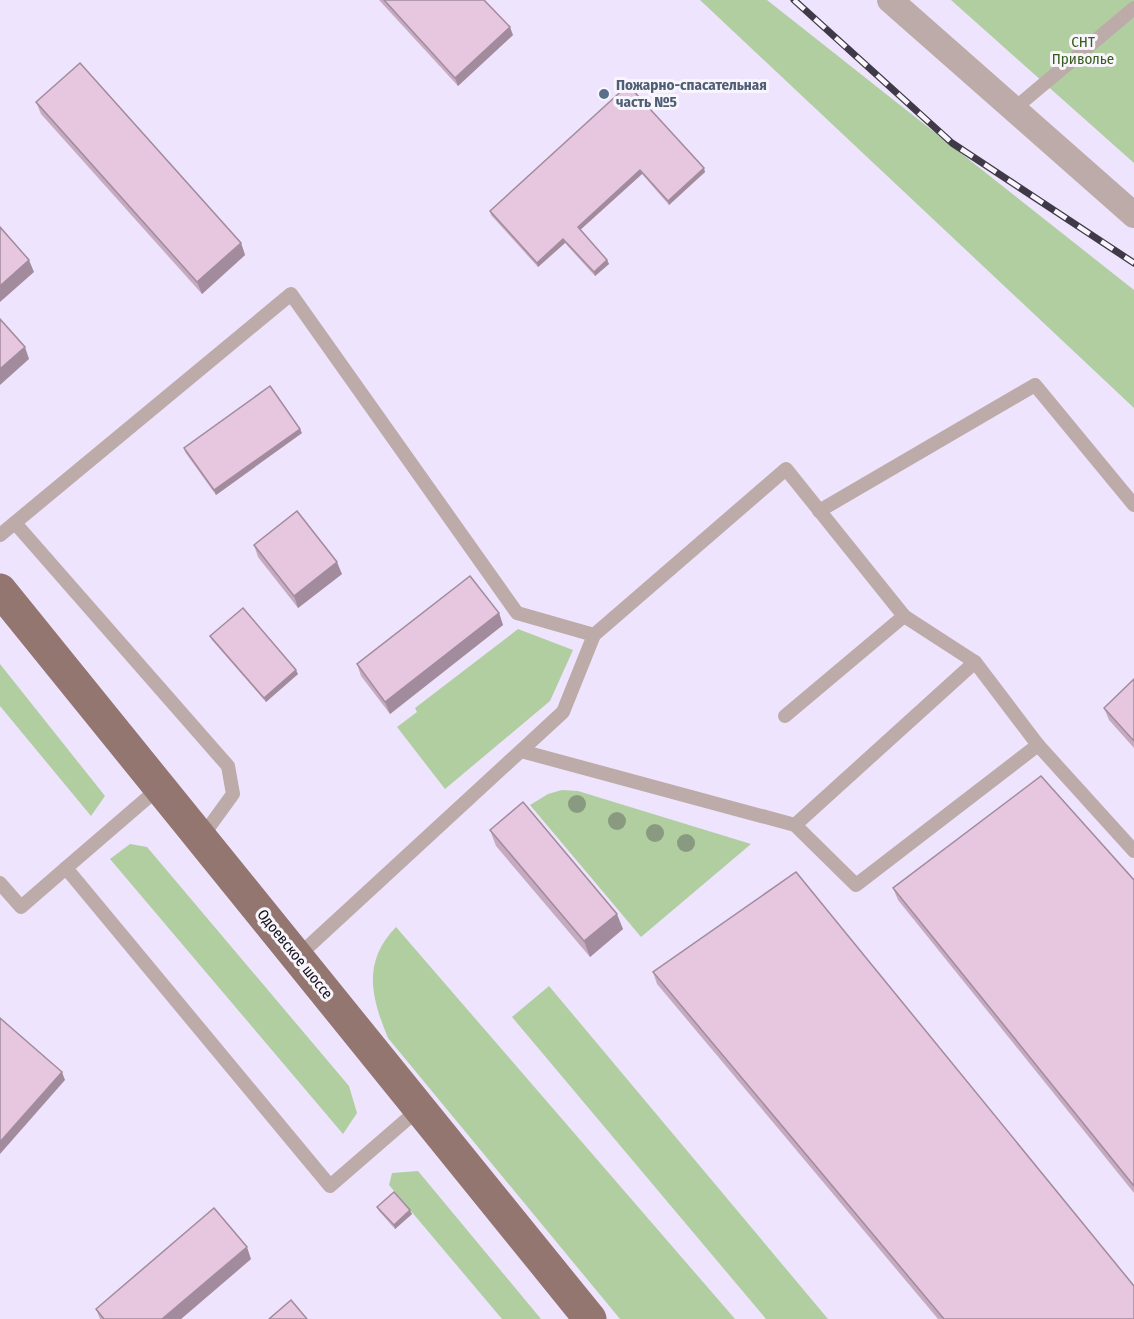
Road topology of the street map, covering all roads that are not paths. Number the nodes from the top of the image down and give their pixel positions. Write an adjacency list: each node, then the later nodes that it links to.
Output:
1 (890, 0): 3 (street)
2 (1134, 8): 3 (lane)
3 (1014, 109): 4 (street)
4 (1134, 215)
5 (1134, 505): 6 (lane)
6 (819, 511): 10 (lane); 11 (lane)
7 (15, 523): 8 (lane); 11 (lane); 18 (lane)
8 (0, 535)
9 (0, 590): 16 (main road, Одоевское шоссе)
10 (904, 616): 12 (lane); 13 (lane)
11 (594, 635): 15 (lane)
12 (975, 662): 14 (lane); 17 (lane)
13 (784, 716)
14 (1038, 745): 17 (lane); 19 (lane)
15 (521, 751): 17 (lane); 22 (lane)
16 (160, 787): 18 (main road, Одоевское шоссе); 20 (lane)
17 (795, 825)
18 (201, 838): 22 (main road, Одоевское шоссе)
19 (1134, 851)
20 (66, 868): 21 (lane); 23 (lane)
21 (0, 883)
22 (297, 957): 23 (main road, Одоевское шоссе)
23 (420, 1108): 24 (main road, Одоевское шоссе)
24 (590, 1319)

